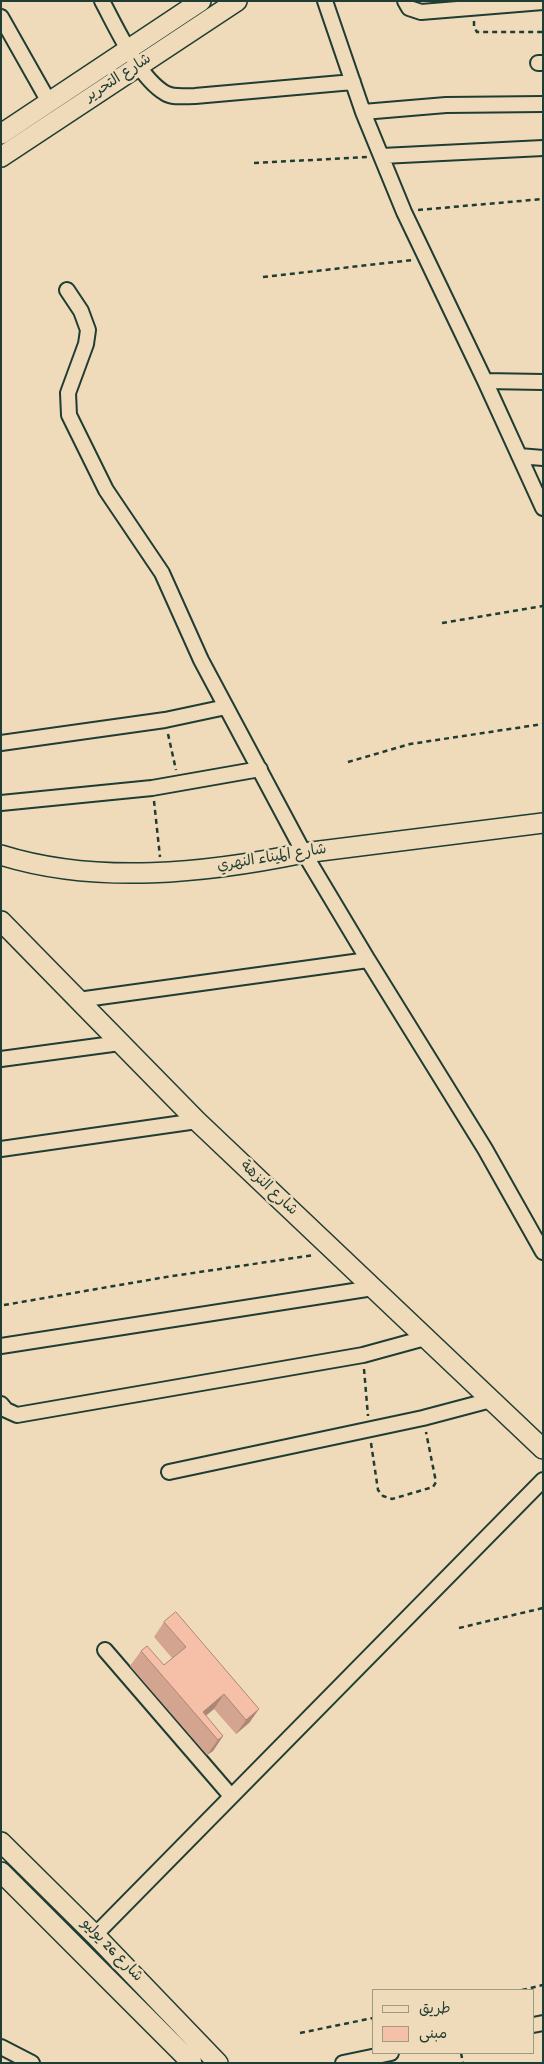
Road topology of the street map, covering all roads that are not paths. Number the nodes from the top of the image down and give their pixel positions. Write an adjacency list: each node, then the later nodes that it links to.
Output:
1 (102, 1): 9 (street)
2 (201, 1): 9 (main road, شارع التحرير)
3 (237, 1): 10 (main road, شارع التحرير)
4 (326, 1): 11 (street)
5 (405, 1): 7 (street)
6 (543, 2): 7 (street)
7 (474, 4)
8 (1, 17): 12 (street)
9 (128, 50): 10 (street); 12 (main road, شارع التحرير)
10 (140, 66): 11 (street); 18 (main road, شارع التحرير)
11 (353, 82): 14 (street)
12 (49, 102): 15 (main road, شارع التحرير)
13 (543, 104): 14 (street)
14 (362, 112): 17 (street)
15 (1, 134)
16 (543, 148): 17 (street)
17 (382, 156): 20 (street)
18 (1, 157)
19 (67, 290): 25 (street)
20 (485, 381): 21 (street); 22 (street)
21 (543, 382)
22 (519, 456): 23 (street); 24 (street)
23 (543, 458)
24 (543, 508)
25 (226, 707): 26 (street); 27 (street)
26 (1, 743)
27 (260, 769): 28 (street); 30 (street)
28 (1, 803)
29 (543, 823): 30 (main road, شارع الميناء النهري)
30 (304, 853): 31 (main road, شارع الميناء النهري); 33 (street)
31 (1, 855)
32 (1, 921): 34 (main road, شارع النزهة)
33 (368, 960): 34 (street); 39 (street)
34 (78, 1000): 35 (main road, شارع النزهة)
35 (120, 1043): 36 (street); 37 (main road, شارع النزهة)
36 (1, 1059)
37 (197, 1122): 38 (street); 40 (main road, شارع النزهة)
38 (1, 1150)
39 (543, 1252)
40 (373, 1288): 41 (main road, شارع النزهة); 42 (street)
41 (425, 1338): 43 (main road, شارع النزهة); 44 (street)
42 (1, 1346)
43 (492, 1400): 45 (main road, شارع النزهة); 46 (street)
44 (1, 1404)
45 (543, 1449)
46 (169, 1472)
47 (543, 1480): 49 (street)
48 (105, 1650): 49 (street)
49 (231, 1796): 52 (street)
50 (1, 1842): 52 (main road, شارع 26 يوليو)
51 (1, 1872): 56 (main road, شارع 26 يوليو)
52 (95, 1935): 57 (main road, شارع 26 يوليو)
53 (1, 2047): 55 (street)
54 (386, 2054): 58 (street)
55 (32, 2063)
56 (192, 2063)
57 (218, 2063)
58 (343, 2063)

